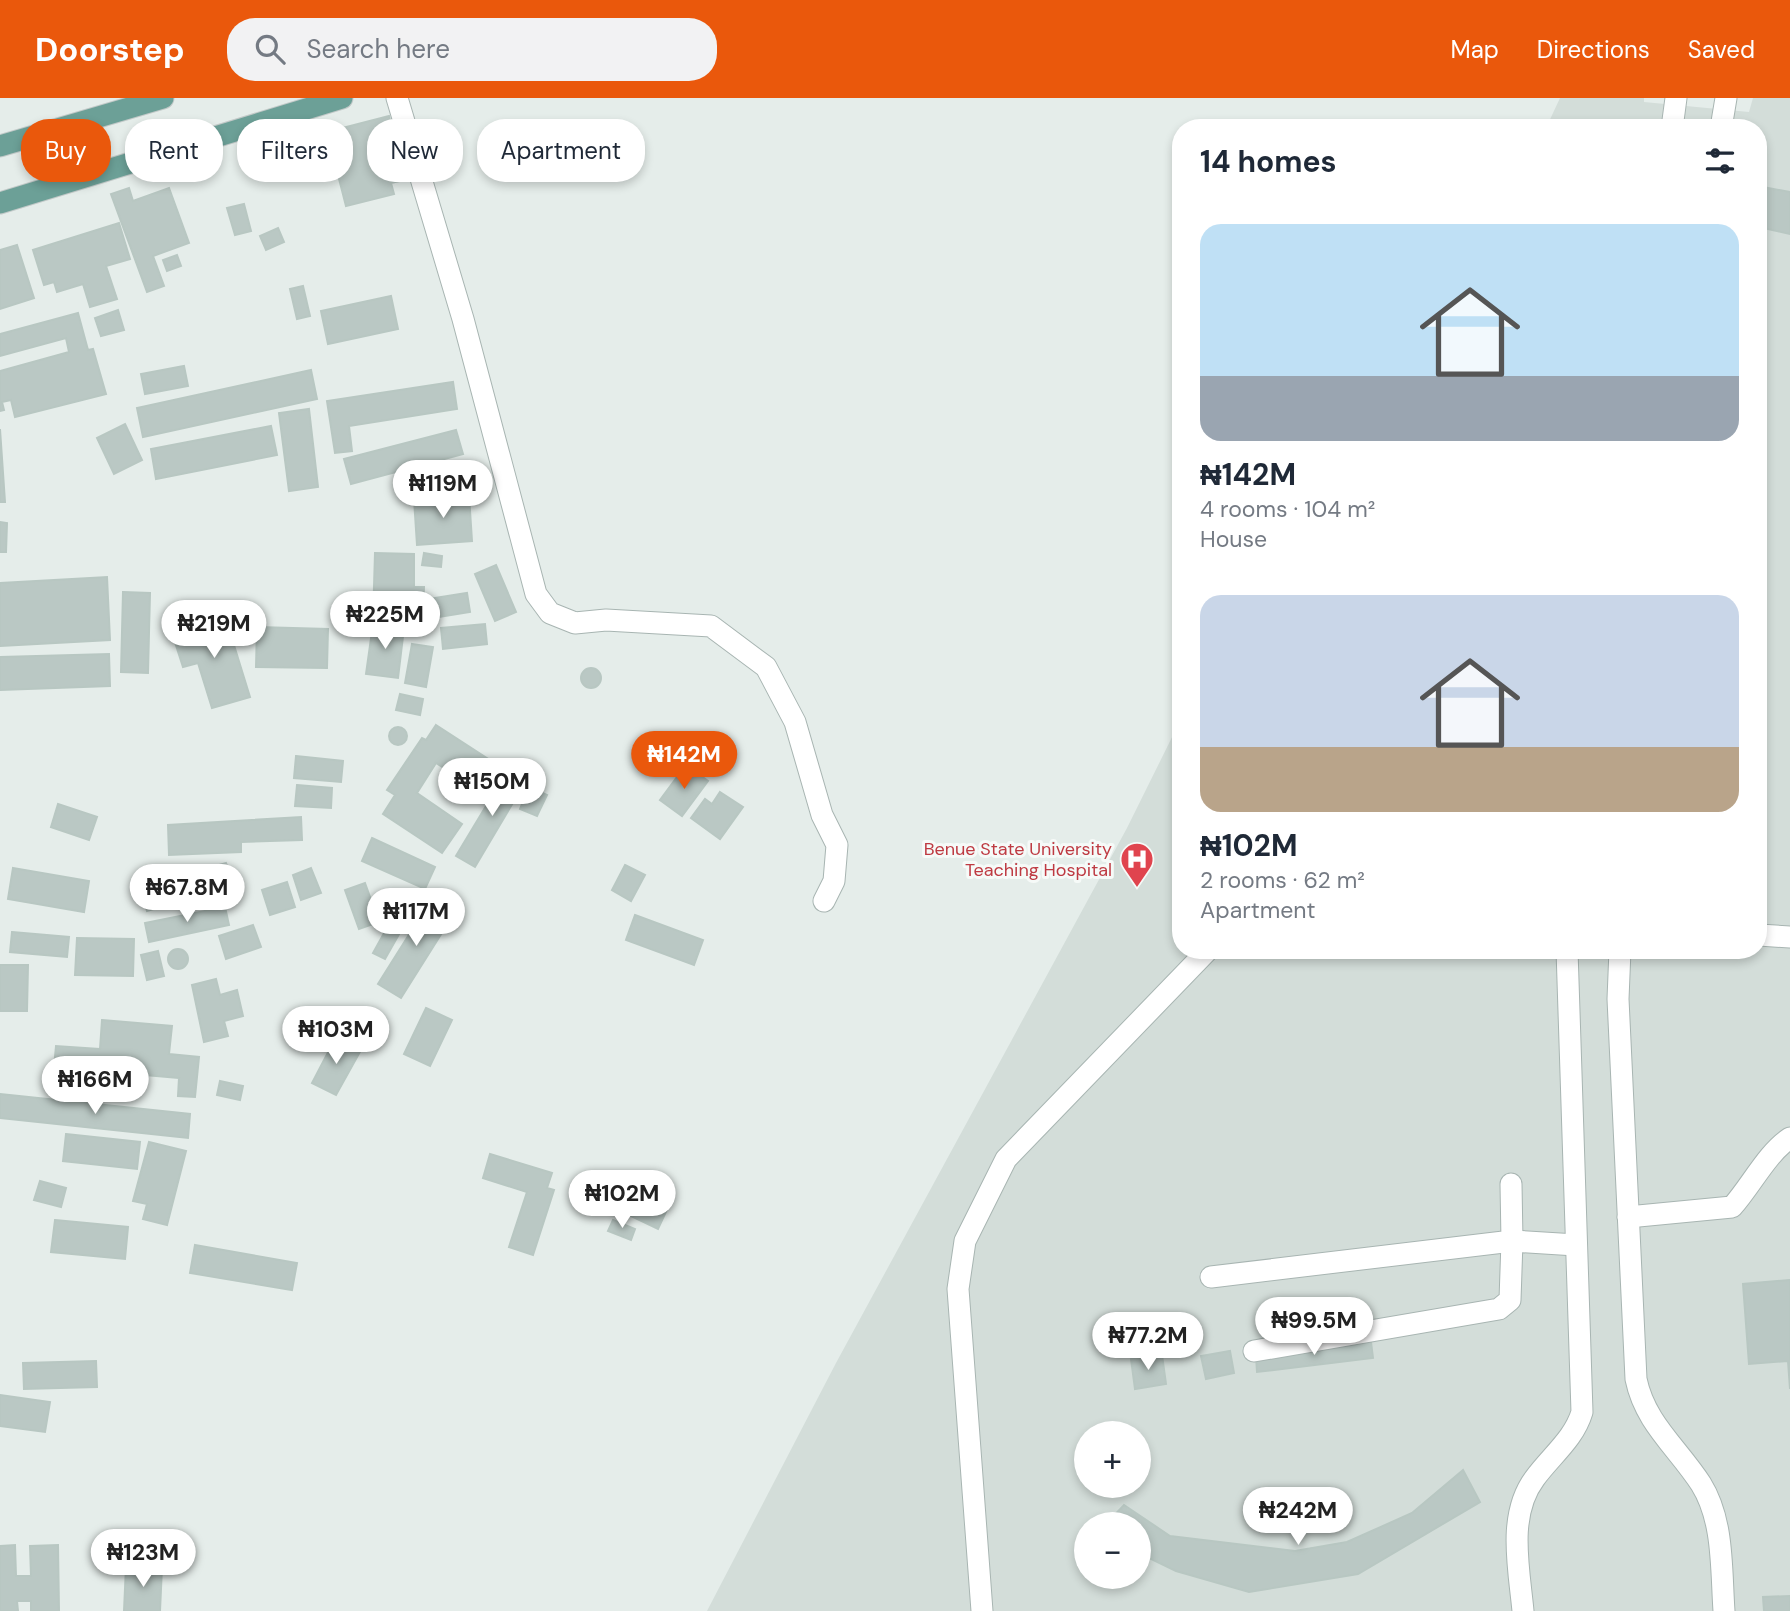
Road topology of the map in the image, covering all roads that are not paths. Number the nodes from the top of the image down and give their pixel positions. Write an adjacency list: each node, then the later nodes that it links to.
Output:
1 (163, 98): 8 (main road)
2 (342, 98): 9 (main road)
3 (397, 98): 10 (street)
4 (1676, 98): 6 (street)
5 (1726, 98): 7 (street)
6 (1673, 119)
7 (1722, 119)
8 (0, 146)
9 (0, 203)
10 (824, 901)
11 (1767, 936): 12 (street)
12 (1790, 937)
13 (1199, 959): 23 (street)
14 (1567, 959): 20 (street)
15 (1620, 959): 18 (street)
16 (1790, 1138): 18 (street)
17 (1511, 1184): 19 (street)
18 (1628, 1217): 25 (street)
19 (1512, 1241): 20 (street); 21 (street); 22 (street)
20 (1576, 1245): 24 (street)
21 (1211, 1277)
22 (1254, 1350)
23 (982, 1611)
24 (1522, 1611)
25 (1724, 1611)

